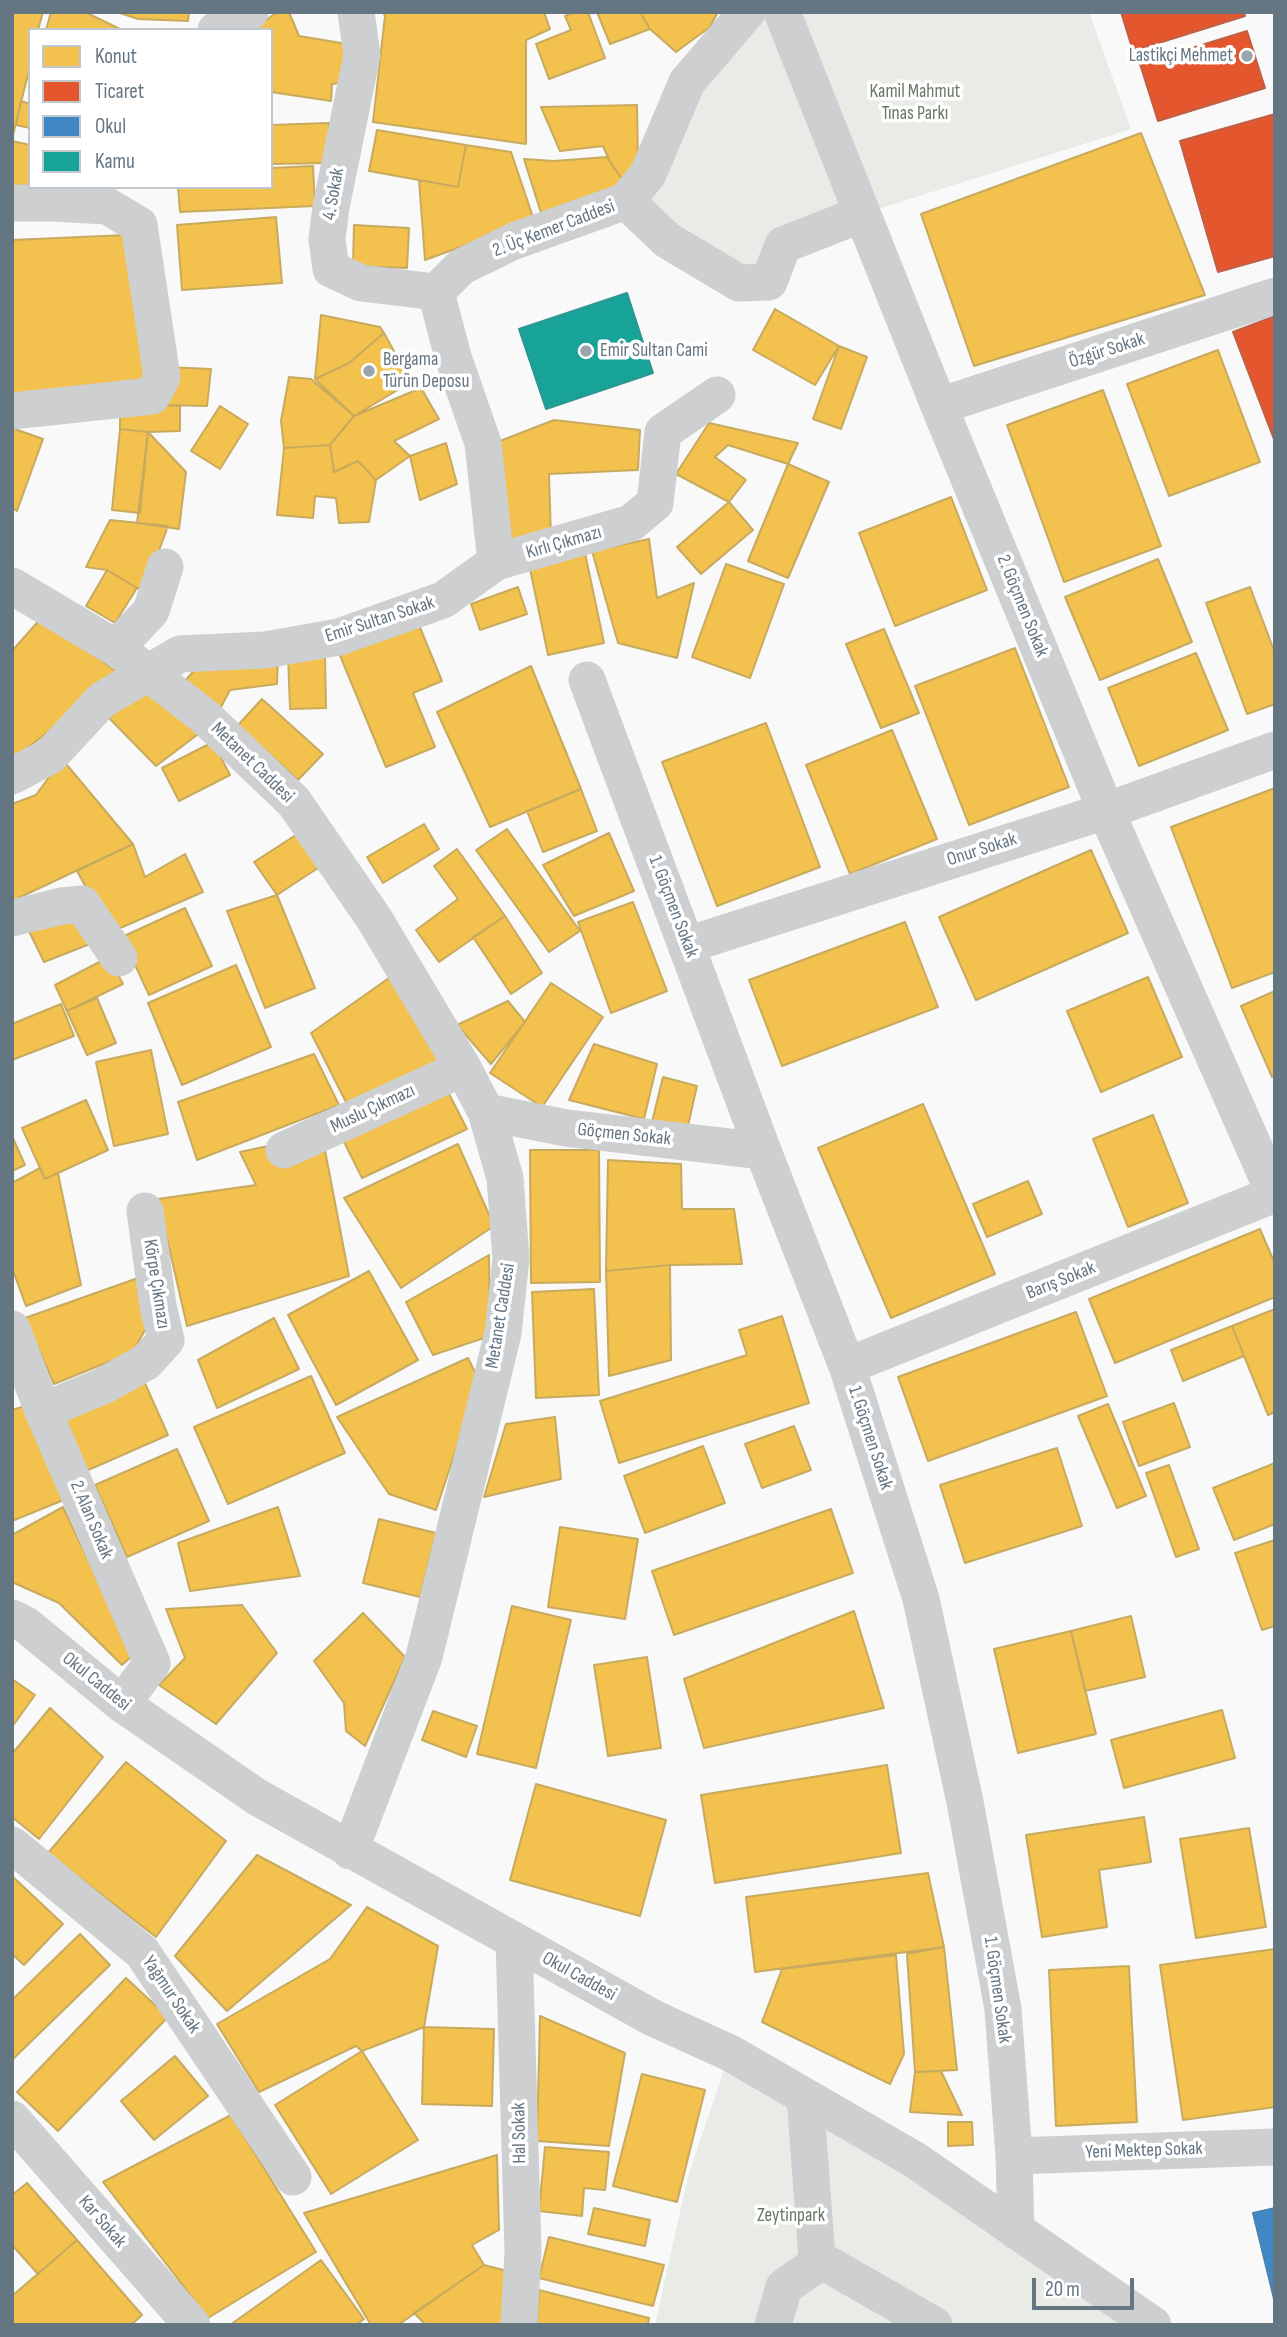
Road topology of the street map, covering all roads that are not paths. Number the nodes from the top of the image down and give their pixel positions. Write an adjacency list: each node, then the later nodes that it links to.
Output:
1 (250, 12): 5 (street)
2 (356, 12): 10 (street, 4. Sokak)
3 (747, 12): 7 (street, 2. Üç Kemer Caddesi)
4 (782, 12): 9 (street, 2. Göçmen Sokak)
5 (220, 28)
6 (53, 195): 8 (street); 14 (street)
7 (626, 201): 9 (street); 10 (street, 2. Üç Kemer Caddesi)
8 (12, 204)
9 (862, 214): 13 (street, 2. Göçmen Sokak)
10 (436, 292): 15 (street)
11 (1275, 296): 13 (street, Özgür Sokak)
12 (717, 395): 15 (street, Kırlı Çıkmazı)
13 (939, 406): 23 (street, 2. Göçmen Sokak)
14 (12, 411)
15 (496, 562): 19 (street, Emir Sultan Sokak)
16 (165, 567): 18 (street)
17 (12, 586): 18 (street, Metanet Caddesi)
18 (116, 648): 19 (street, Metanet Caddesi)
19 (148, 673): 22 (street, Emir Sultan Sokak); 27 (street, Metanet Caddesi)
20 (587, 680): 25 (street, 1. Göçmen Sokak)
21 (1275, 750): 23 (street, Onur Sokak)
22 (12, 776)
23 (1105, 811): 25 (street, Onur Sokak); 31 (street, 2. Göçmen Sokak)
24 (12, 918): 26 (street)
25 (687, 945): 30 (street, 1. Göçmen Sokak)
26 (119, 958)
27 (463, 1068): 28 (street, Metanet Caddesi); 29 (street, Muslu Çıkmazı)
28 (486, 1112): 30 (street, Göçmen Sokak); 39 (street, Metanet Caddesi)
29 (284, 1150)
30 (763, 1151): 34 (street, 1. Göçmen Sokak)
31 (1275, 1194): 34 (street, Barış Sokak)
32 (145, 1211): 35 (street, Körpe Çıkmazı)
33 (12, 1329): 35 (street, 2. Alan Sokak)
34 (847, 1366): 44 (street, 1. Göçmen Sokak)
35 (43, 1411): 37 (street, 2. Alan Sokak)
36 (12, 1618): 37 (street, Okul Caddesi)
37 (122, 1704): 39 (street, Okul Caddesi)
38 (12, 1846): 45 (street, Yağmur Sokak)
39 (350, 1851): 40 (street, Okul Caddesi)
40 (514, 1941): 41 (street, Okul Caddesi); 49 (street, Hal Sokak)
41 (805, 2096): 46 (street, Okul Caddesi); 47 (street)
42 (12, 2119): 48 (street, Kar Sokak)
43 (1275, 2147): 44 (street, Yeni Mektep Sokak)
44 (1014, 2156): 46 (street, 1. Göçmen Sokak)
45 (293, 2177)
46 (1016, 2231): 52 (street, Okul Caddesi)
47 (817, 2258): 50 (street); 51 (street)
48 (192, 2325)
49 (519, 2325)
50 (773, 2325)
51 (934, 2325)
52 (1153, 2325)

